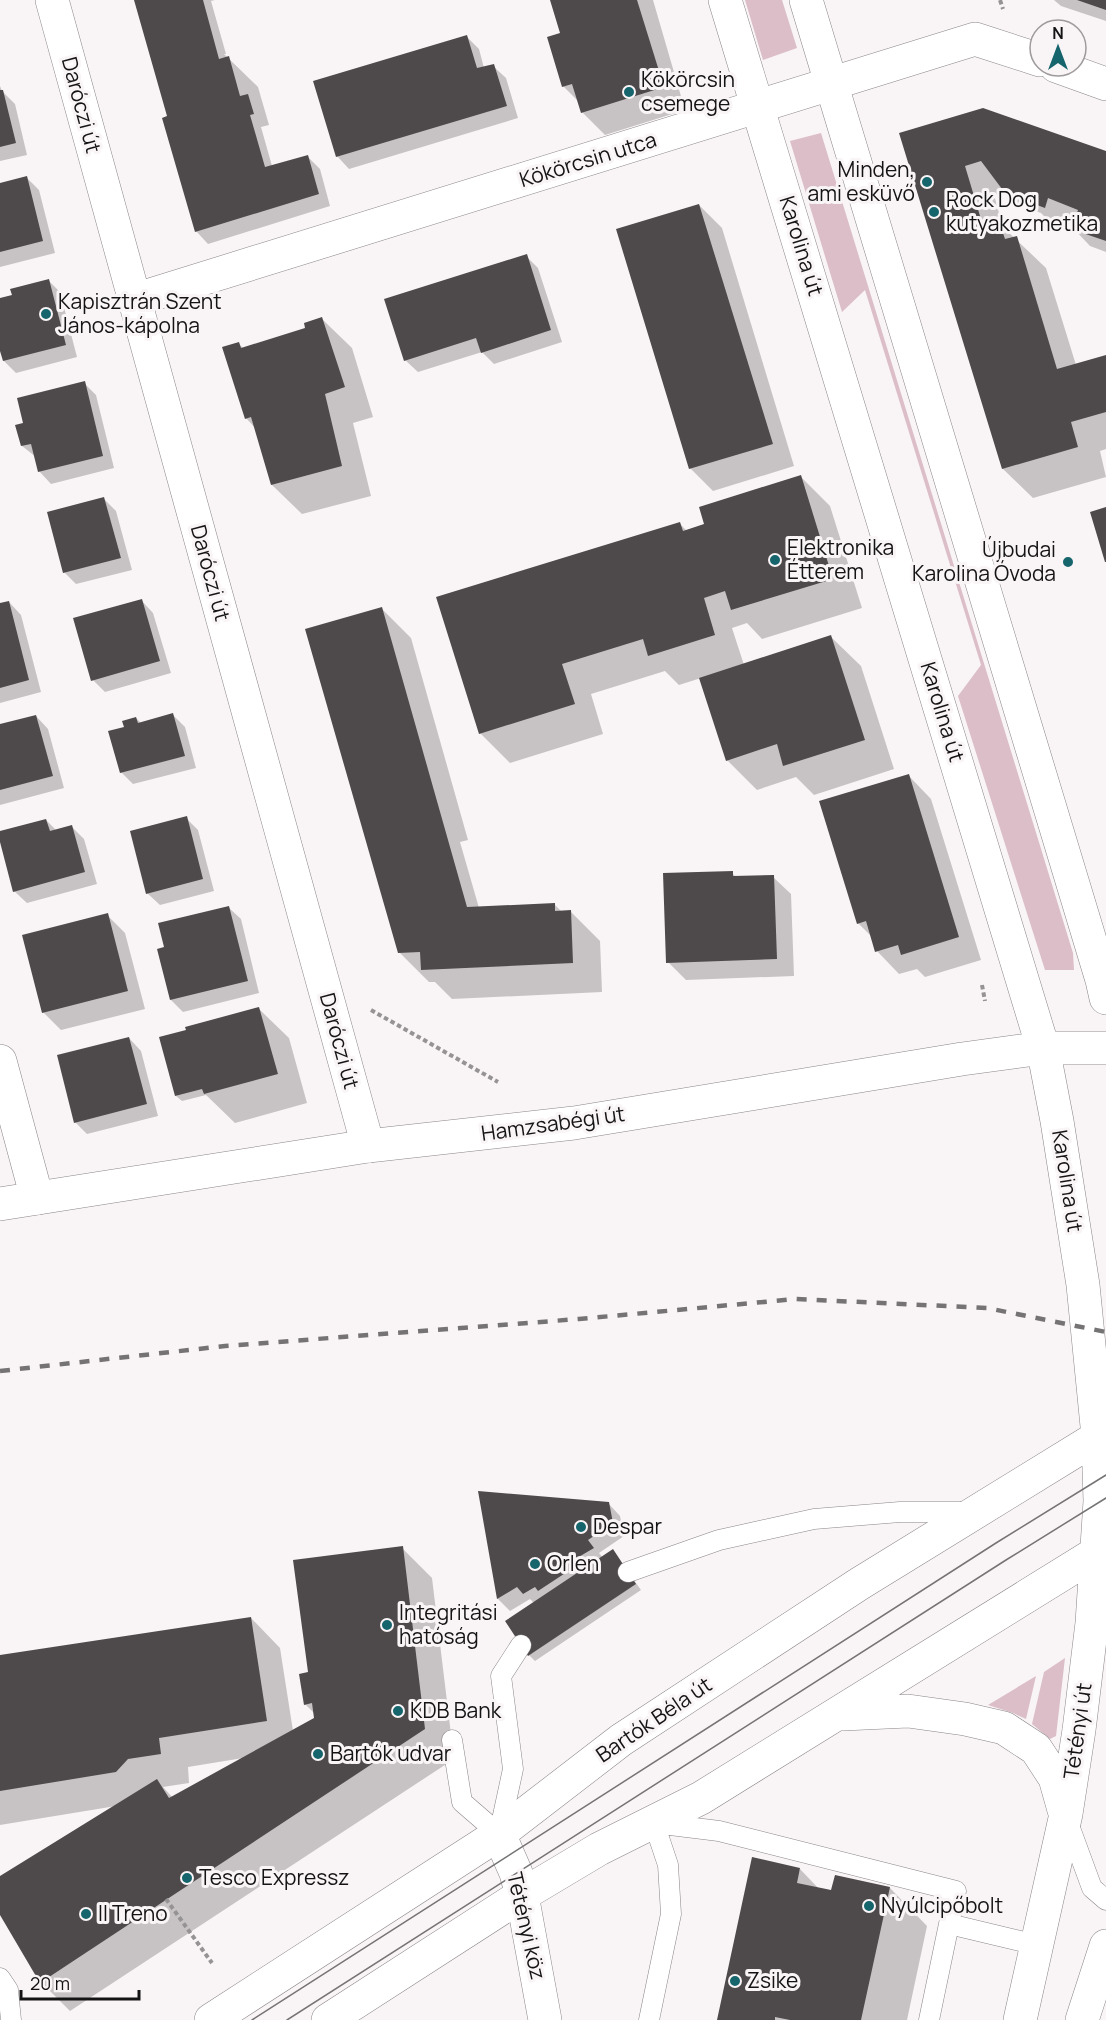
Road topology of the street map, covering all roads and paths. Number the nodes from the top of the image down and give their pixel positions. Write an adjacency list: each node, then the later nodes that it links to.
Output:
1 (52, 0): 9 (street, Daróczi út)
2 (725, 0): 8 (street, Karolina út)
3 (806, 0): 6 (street)
4 (1028, 56): 6 (street, Kökörcsin utca)
5 (1088, 78): 7 (street)
6 (831, 84): 8 (street, Kökörcsin utca); 11 (street)
7 (1106, 84)
8 (759, 107): 9 (street, Kökörcsin utca); 14 (street, Karolina út)
9 (134, 300): 18 (street, Daróczi út)
10 (982, 985): 12 (path)
11 (1106, 998)
12 (985, 1001)
13 (371, 1010): 17 (path)
14 (1044, 1048): 15 (street, Hamzsabégi út); 18 (street, Hamzsabégi út); 21 (street, Karolina út)
15 (1106, 1048)
16 (0, 1061): 19 (street)
17 (498, 1082)
18 (368, 1146): 19 (street, Hamzsabégi út)
19 (37, 1198): 20 (street, Hamzsabégi út)
20 (0, 1204)
21 (1102, 1434): 22 (street); 23 (street, Bartók Béla út)
22 (1103, 1507): 24 (street); 26 (street)
23 (977, 1512): 25 (lane); 32 (street, Bartók Béla út)
24 (1103, 1558): 26 (street); 30 (street, Tétényi út)
25 (628, 1572)
26 (1028, 1597): 28 (street)
27 (521, 1644): 32 (lane)
28 (838, 1715): 30 (street); 31 (street)
29 (452, 1740): 32 (lane)
30 (1065, 1814): 35 (lane); 37 (street, Tétényi út)
31 (654, 1823): 33 (street); 36 (lane); 45 (lane)
32 (499, 1834): 33 (street, Tétényi köz); 42 (street, Bartók Béla út)
33 (522, 1895): 43 (street); 44 (street, Tétényi köz)
34 (166, 1899): 39 (path)
35 (1106, 1900)
36 (949, 1924): 37 (lane); 46 (lane)
37 (1037, 1945): 47 (street, Tétényi út)
38 (1106, 1946): 48 (street)
39 (212, 1963)
40 (0, 1978): 41 (lane)
41 (10, 2020)
42 (211, 2020)
43 (328, 2020)
44 (545, 2020)
45 (649, 2020)
46 (929, 2020)
47 (1020, 2020)
48 (1082, 2020)

